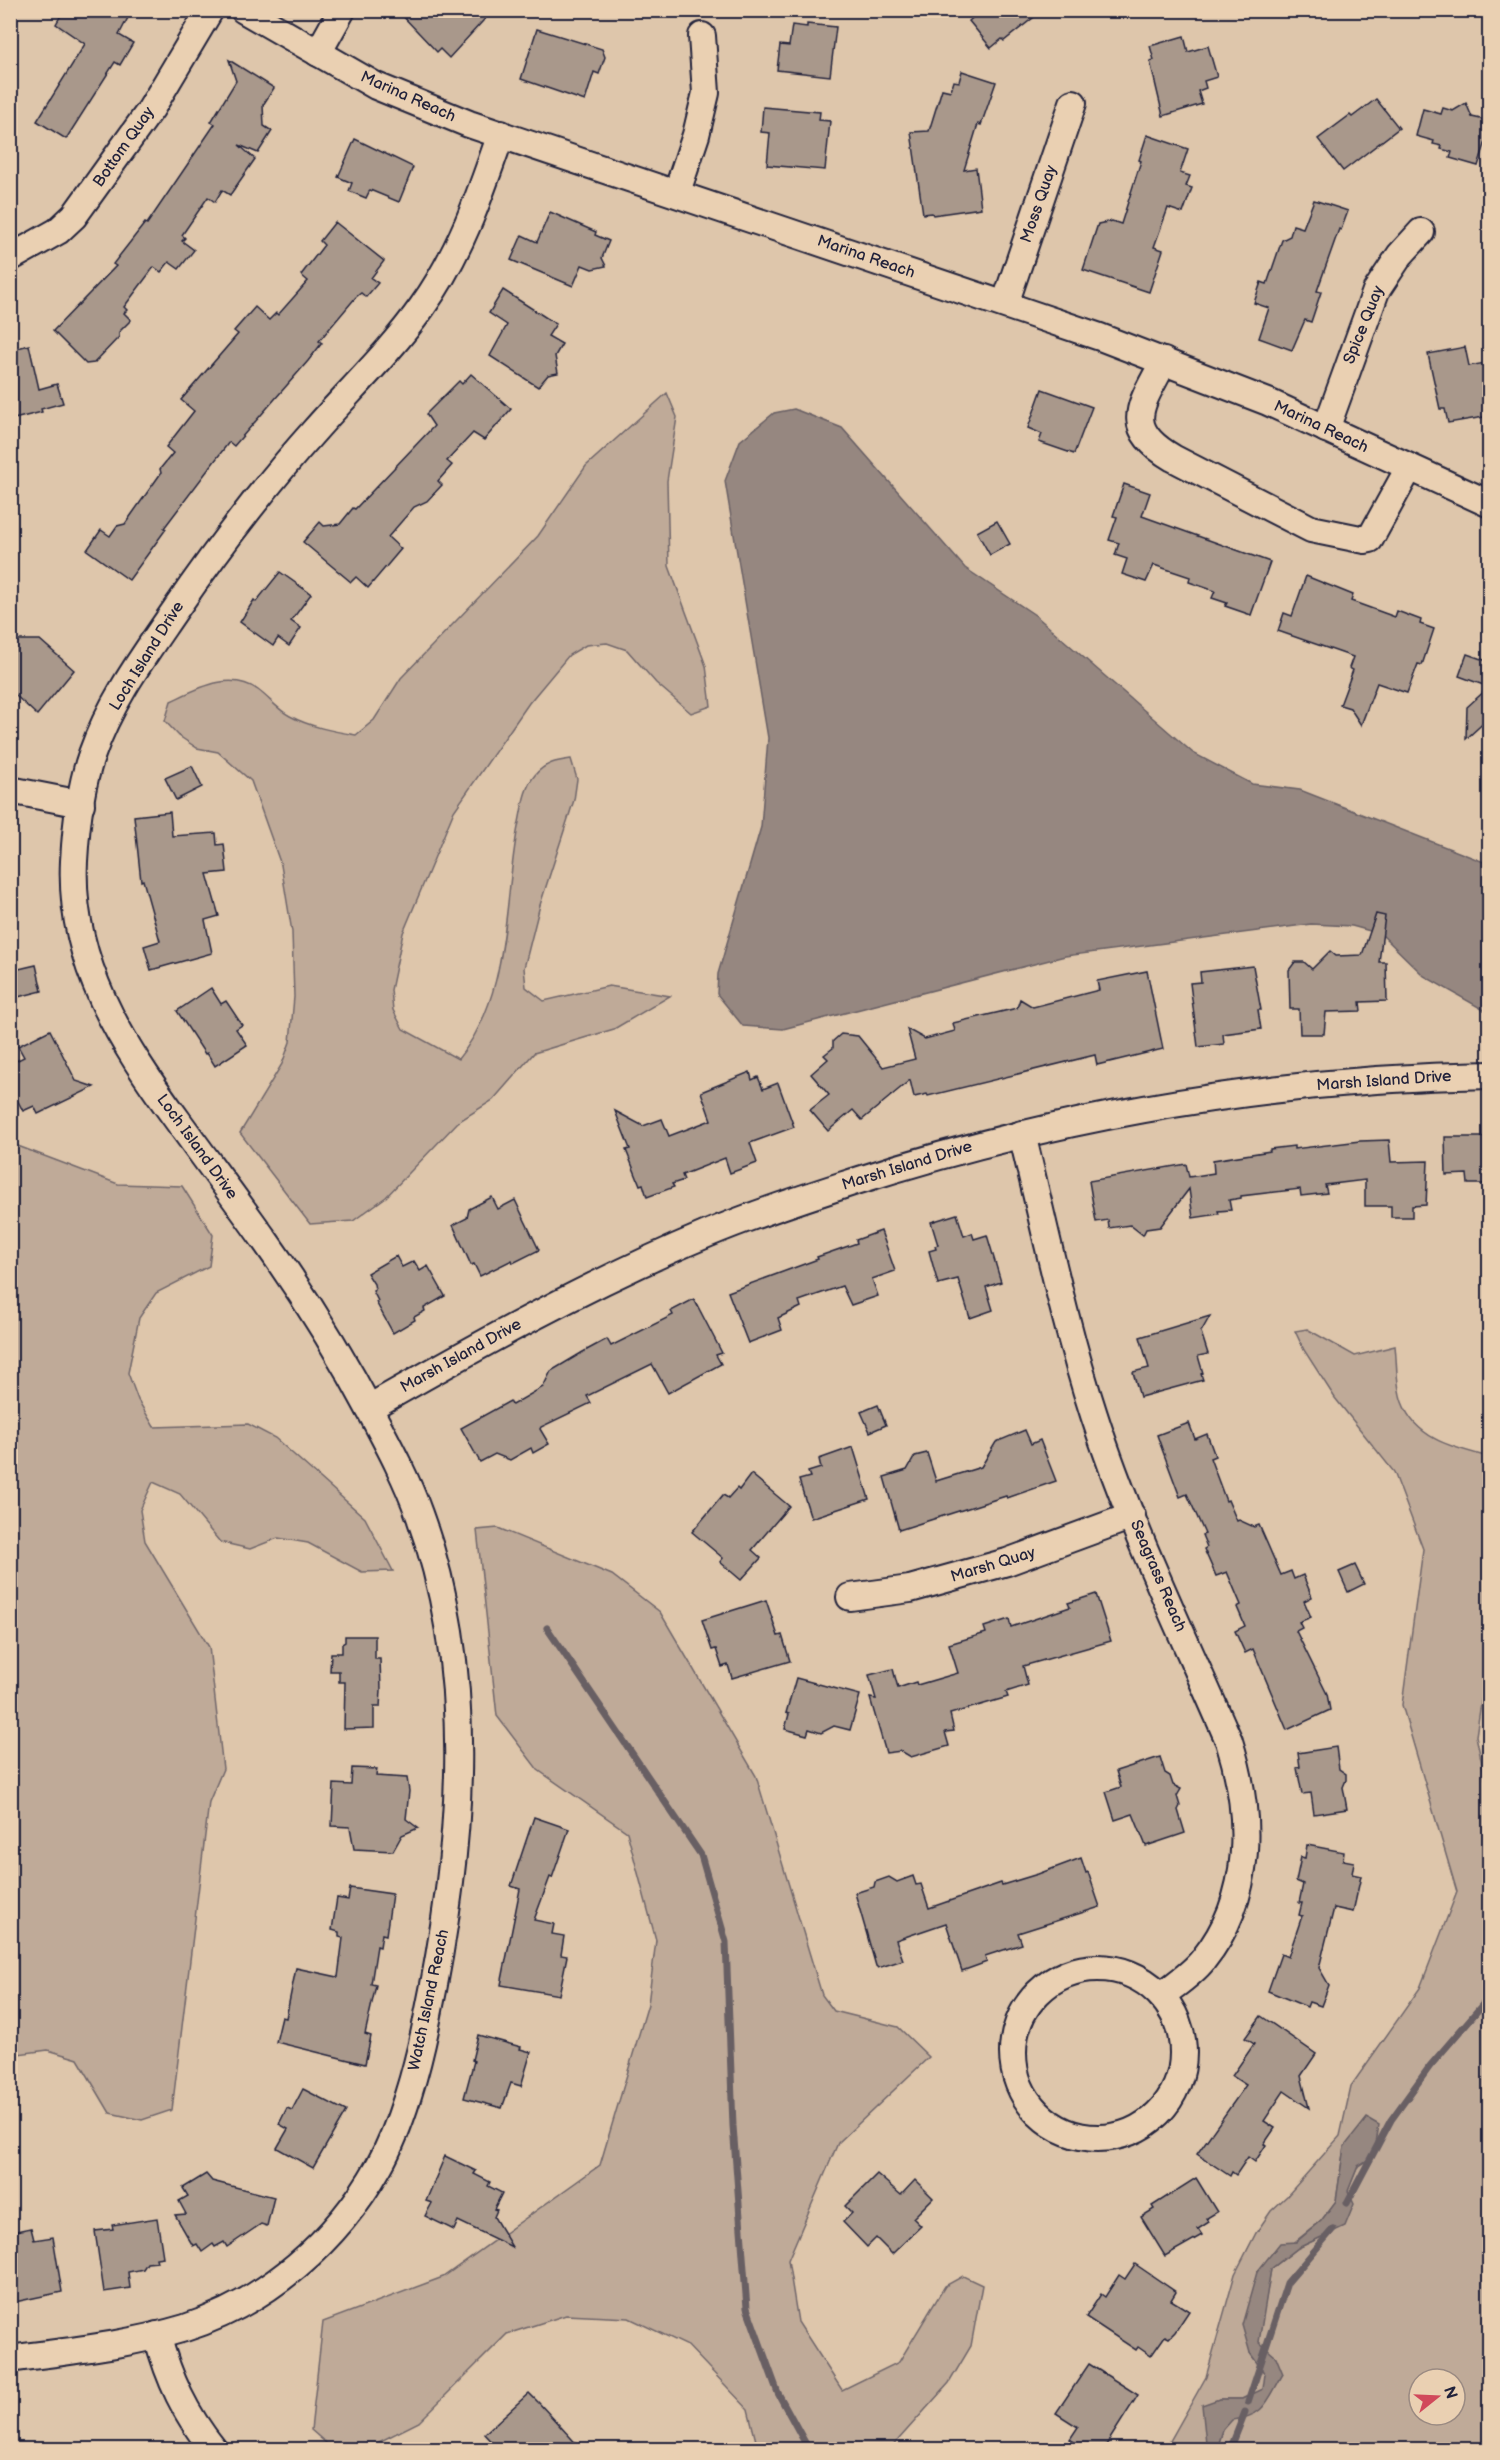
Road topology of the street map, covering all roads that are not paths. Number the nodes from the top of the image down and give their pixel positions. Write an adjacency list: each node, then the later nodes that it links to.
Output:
1 (210, 10): 10 (street, Bottom Quay)
2 (244, 10): 5 (street, Marina Reach)
3 (342, 10): 5 (street)
4 (702, 36): 8 (street)
5 (318, 53): 7 (street, Marina Reach)
6 (1073, 103): 11 (street, Moss Quay)
7 (501, 134): 8 (street, Marina Reach); 17 (street, Loch Island Drive)
8 (676, 192): 11 (street, Marina Reach)
9 (1421, 232): 13 (street, Spice Quay)
10 (10, 258)
11 (1005, 304): 12 (street, Marina Reach)
12 (1164, 361): 13 (street, Marina Reach); 14 (street)
13 (1326, 429): 14 (street, Marina Reach)
14 (1409, 468): 15 (street, Marina Reach)
15 (1490, 504)
16 (10, 790): 17 (street)
17 (81, 804): 20 (street, Loch Island Drive)
18 (1490, 1075): 19 (street, Marsh Island Drive)
19 (1022, 1134): 20 (street, Marsh Island Drive); 21 (street, Seagrass Reach)
20 (369, 1408): 24 (street, Watch Island Reach)
21 (1132, 1516): 22 (street, Marsh Quay); 23 (street, Seagrass Reach)
22 (850, 1597)
23 (1162, 1995): 23 (street)
24 (157, 2335): 25 (street, Watch Island Reach); 26 (street)
25 (10, 2359)
26 (214, 2450)

